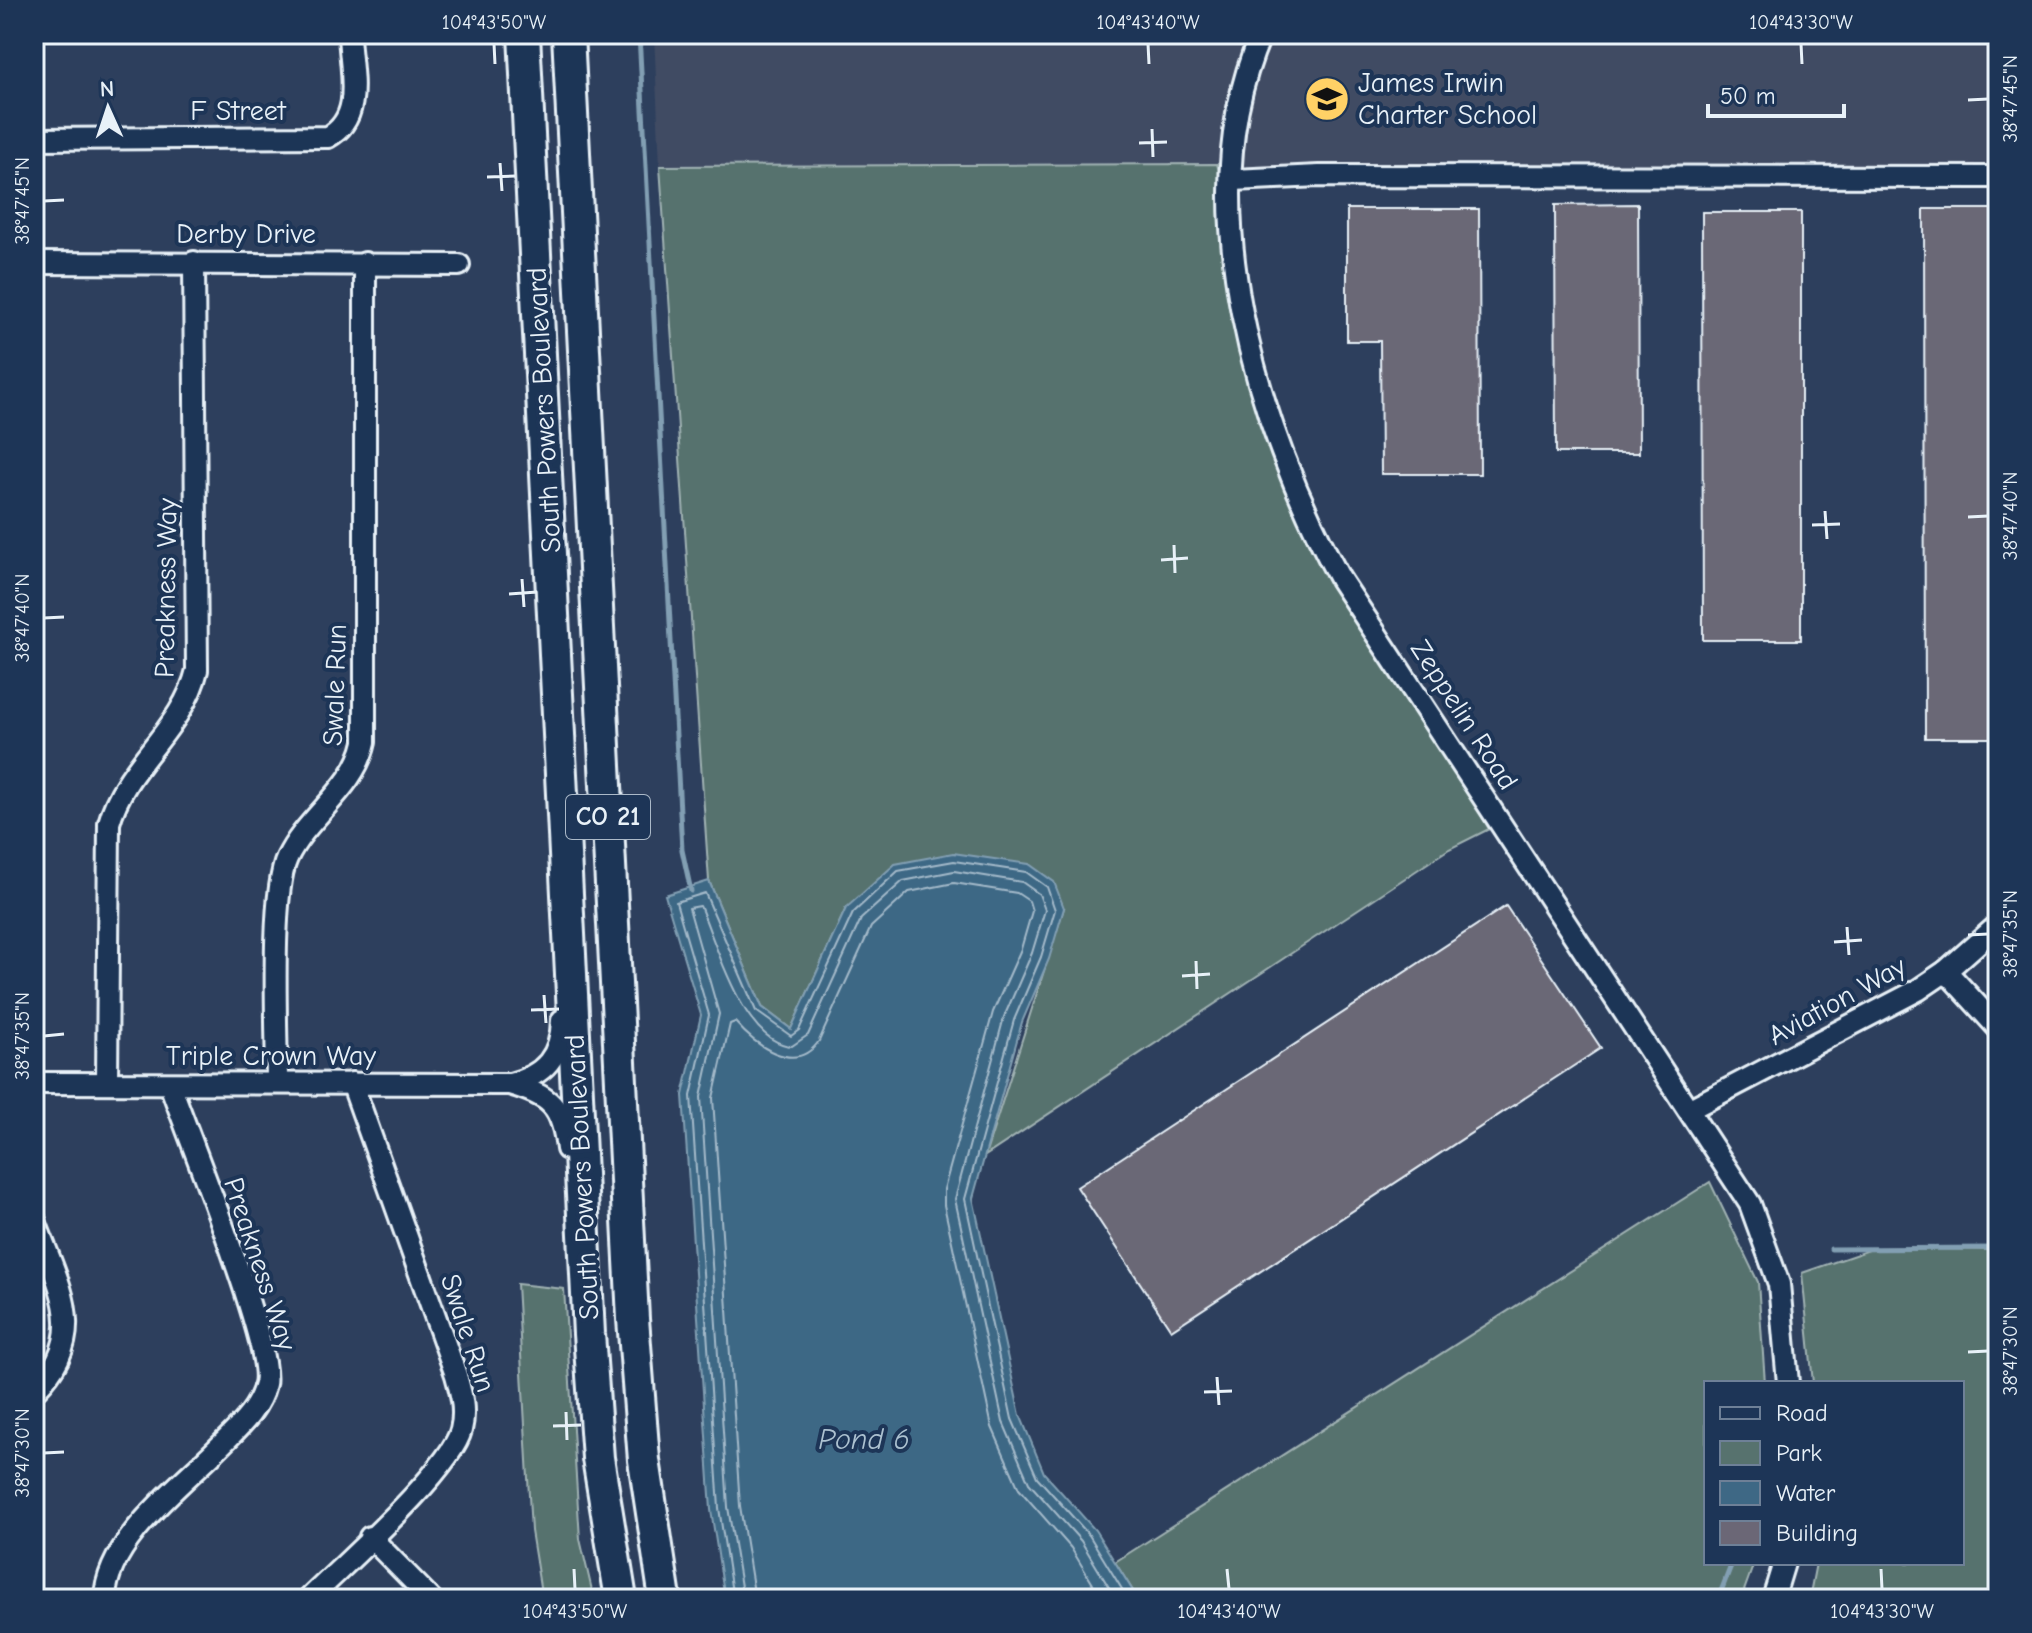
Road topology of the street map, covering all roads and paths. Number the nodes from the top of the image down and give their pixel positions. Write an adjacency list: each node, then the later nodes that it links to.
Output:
1 (349, 34): 5 (street, F Street)
2 (524, 34): 12 (highway, South Powers Boulevard / CO 21)
3 (568, 34): 33 (highway, South Powers Boulevard / CO 21)
4 (1261, 34): 7 (street, Zeppelin Road)
5 (34, 139)
6 (1998, 177): 7 (street)
7 (1233, 180): 22 (street, Zeppelin Road)
8 (194, 262): 9 (street, Derby Drive); 10 (street, Derby Drive); 17 (street, Preakness Way)
9 (34, 263)
10 (365, 263): 11 (street, Derby Drive); 18 (street, Swale Run)
11 (459, 265)
12 (567, 868): 21 (street, Triple Crown Way); 24 (highway, South Powers Boulevard / CO 21)
13 (1998, 925): 14 (street, Aviation Way)
14 (1946, 971): 15 (street); 22 (street, Aviation Way)
15 (1998, 1028)
16 (34, 1083): 17 (street, Triple Crown Way)
17 (107, 1083): 20 (street, Triple Crown Way)
18 (277, 1083): 19 (street, Triple Crown Way); 20 (street, Triple Crown Way)
19 (352, 1083): 21 (street, Triple Crown Way); 27 (street, Swale Run)
20 (170, 1084): 29 (street, Preakness Way)
21 (509, 1084): 24 (street, Triple Crown Way)
22 (1690, 1109): 25 (street, Zeppelin Road)
23 (34, 1218): 26 (street)
24 (588, 1308): 32 (highway, South Powers Boulevard / CO 21)
25 (1788, 1381)
26 (34, 1391)
27 (370, 1537): 30 (street, Swale Run); 31 (street)
28 (1783, 1565): 34 (street)
29 (105, 1599)
30 (309, 1599)
31 (431, 1599)
32 (621, 1599)
33 (665, 1599)
34 (1773, 1599)

